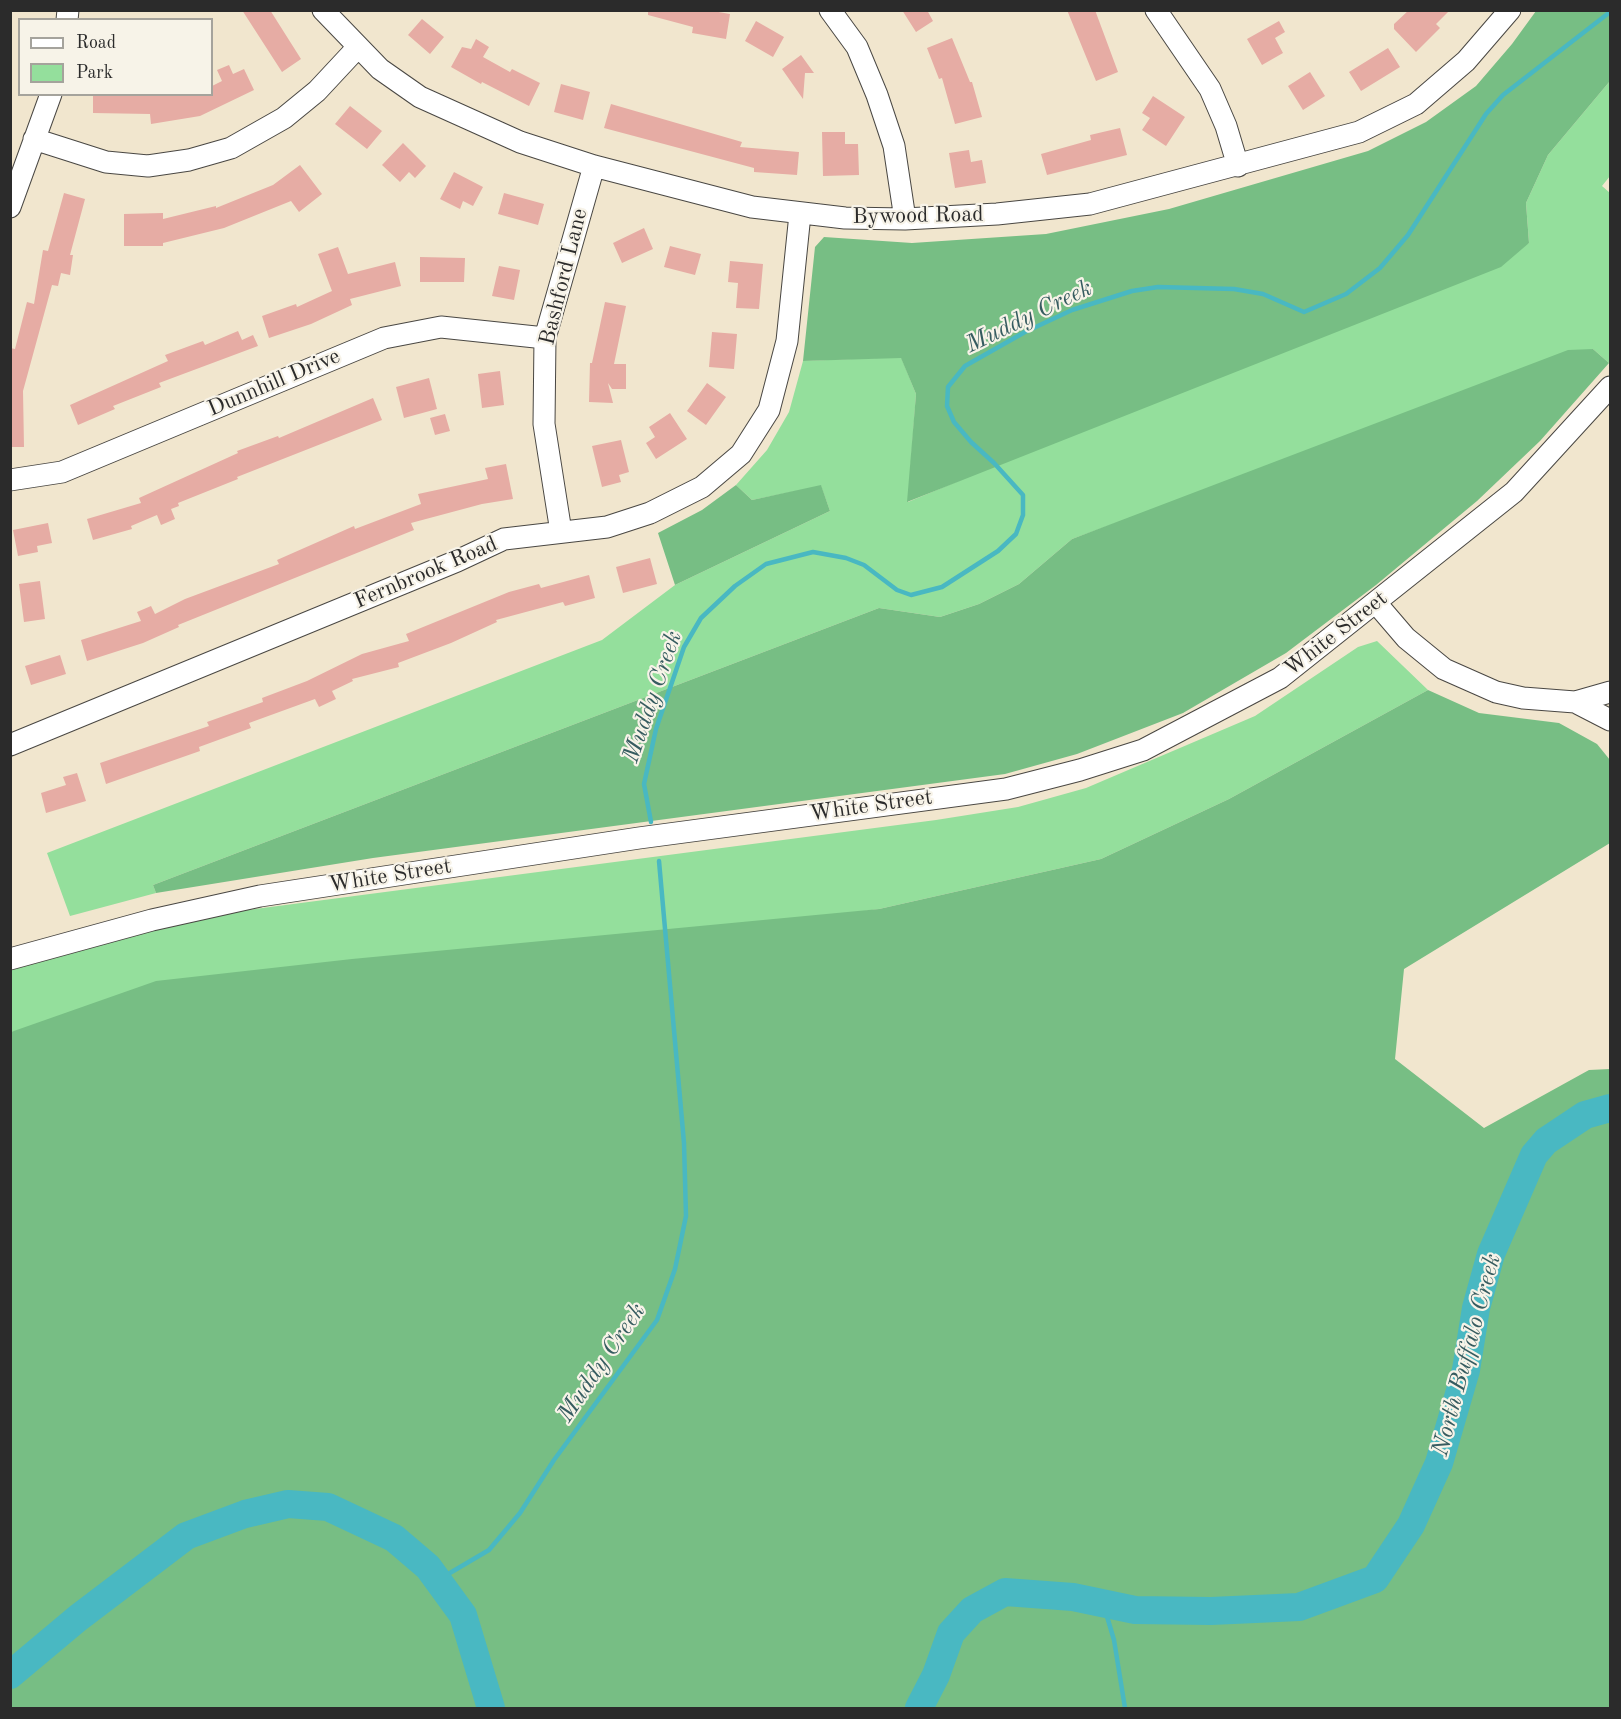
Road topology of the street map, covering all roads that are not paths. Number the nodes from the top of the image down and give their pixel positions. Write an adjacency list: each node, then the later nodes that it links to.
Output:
1 (323, 10): 5 (street, Bywood Road)
2 (830, 10): 12 (street)
3 (1156, 10): 9 (street)
4 (1510, 10): 9 (street, Bywood Road)
5 (358, 47): 7 (street); 8 (street, Bywood Road)
6 (50, 96): 7 (street)
7 (34, 140): 10 (street)
8 (594, 166): 11 (street, Bywood Road); 13 (street, Bashford Lane)
9 (1238, 166): 12 (street, Bywood Road)
10 (10, 207)
11 (800, 214): 12 (street, Bywood Road); 16 (street, Fernbrook Road)
12 (905, 219)
13 (545, 339): 15 (street, Dunnhill Drive); 16 (street, Bashford Lane)
14 (1611, 387): 17 (street, White Street)
15 (10, 480)
16 (561, 532): 21 (street, Fernbrook Road)
17 (1376, 603): 19 (street); 22 (street, White Street)
18 (1611, 692): 19 (street)
19 (1575, 702): 20 (street)
20 (1611, 720)
21 (10, 746)
22 (10, 959)

